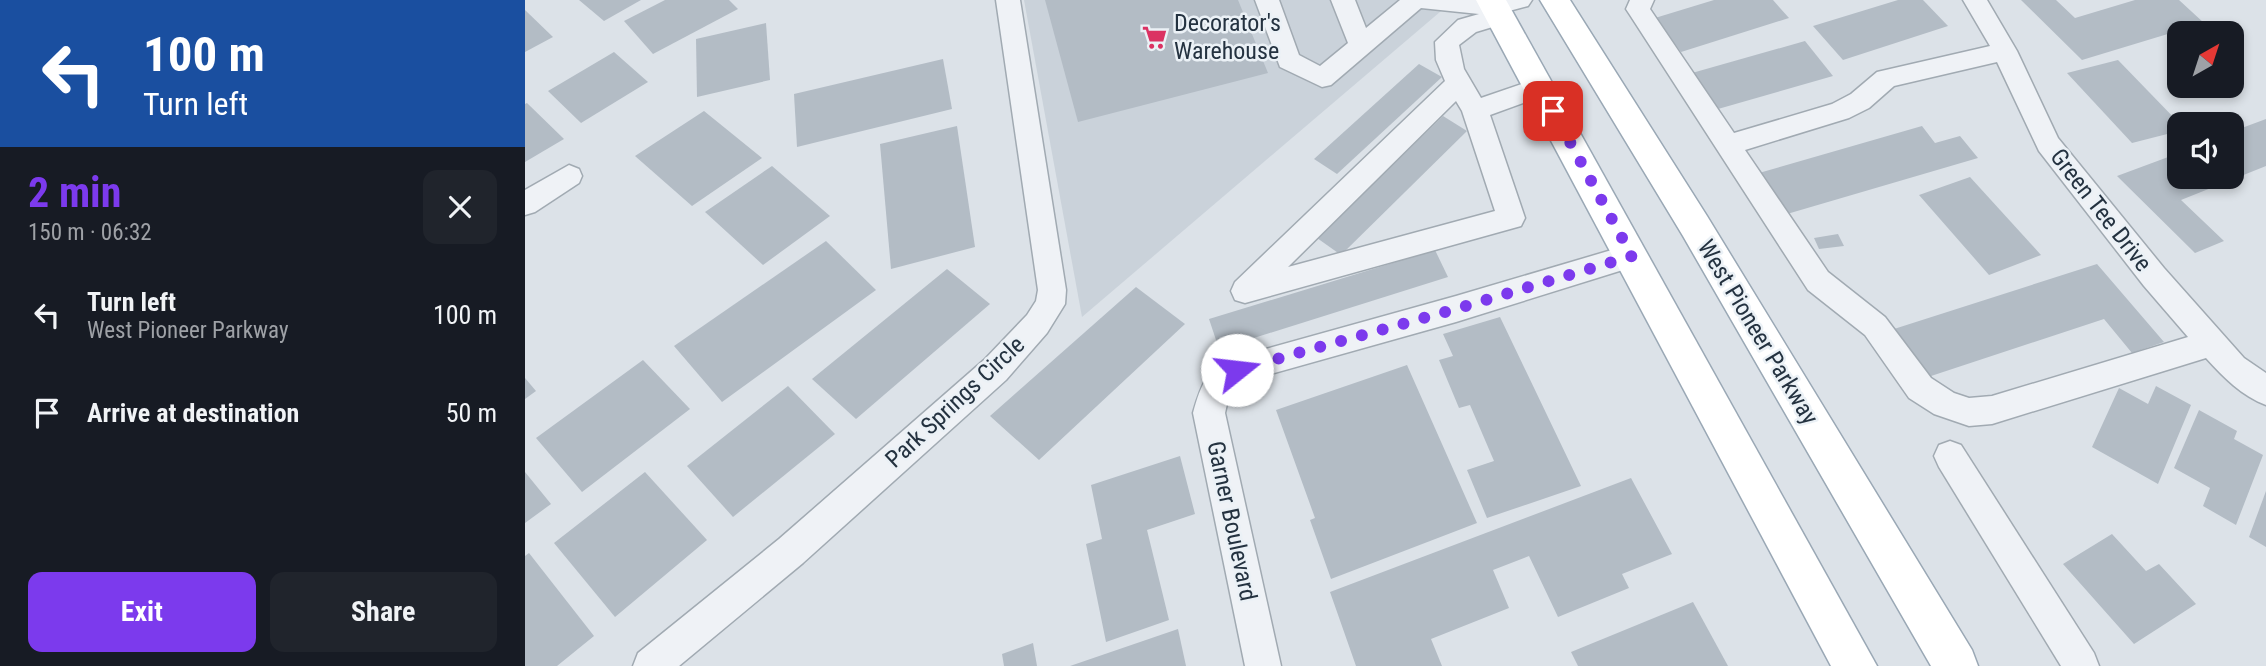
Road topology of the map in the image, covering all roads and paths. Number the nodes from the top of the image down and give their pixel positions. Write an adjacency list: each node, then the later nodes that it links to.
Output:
1 (1008, 0): 21 (street, Park Springs Circle)
2 (1267, 0): 9 (street)
3 (1343, 0): 9 (street)
4 (1418, 0): 8 (street); 9 (street)
5 (1555, 0): 24 (main road, West Pioneer Parkway)
6 (1642, 0): 14 (street)
7 (1975, 0): 10 (street, Green Tee Drive)
8 (1502, 6): 11 (street); 12 (main road)
9 (1361, 45)
10 (2005, 51): 14 (street); 18 (street, Green Tee Drive)
11 (1459, 83): 13 (street); 13 (street)
12 (1539, 88): 13 (street); 17 (main road)
13 (1475, 110)
14 (1727, 145): 18 (street)
15 (569, 176): 16 (street)
16 (525, 204)
17 (1632, 256): 22 (street, Garner Boulevard); 23 (main road)
18 (2212, 343): 19 (street, Green Tee Drive)
19 (2266, 391)
20 (1950, 456): 25 (street)
21 (651, 666)
22 (1263, 666)
23 (1855, 666)
24 (1957, 666)
25 (2081, 666)

